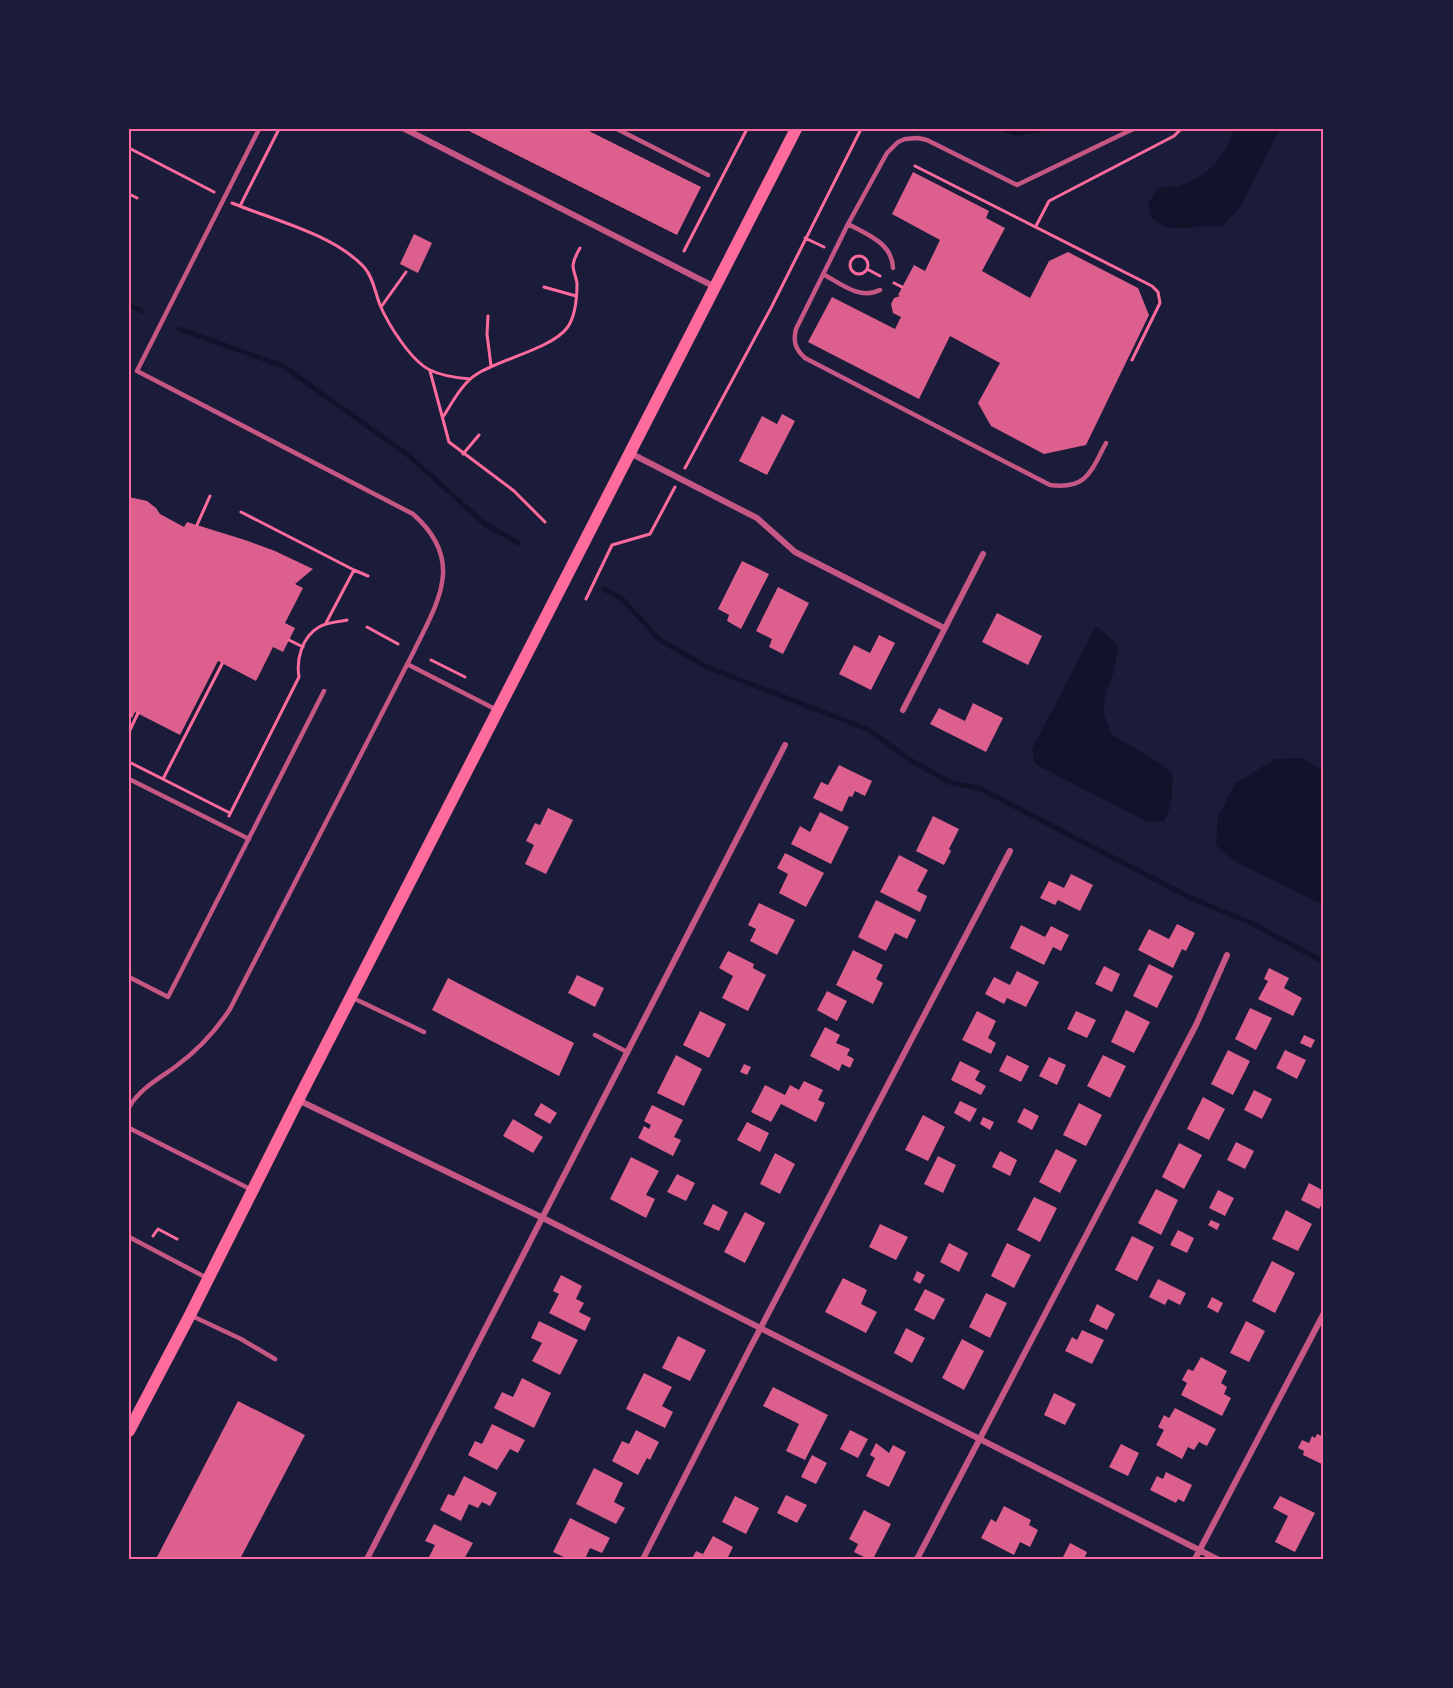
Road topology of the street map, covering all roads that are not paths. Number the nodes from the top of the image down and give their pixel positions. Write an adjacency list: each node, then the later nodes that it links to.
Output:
1 (259, 129): 18 (lane)
2 (617, 129): 8 (lane)
3 (796, 129): 12 (main road)
4 (919, 129): 7 (lane)
5 (1133, 129): 7 (lane)
6 (407, 130): 12 (street)
7 (918, 138): 9 (lane)
8 (708, 175)
9 (848, 224): 10 (lane); 11 (lane)
10 (893, 268)
11 (823, 274): 13 (lane); 14 (lane)
12 (715, 288): 15 (main road)
13 (880, 290)
14 (1106, 442)
15 (630, 453): 17 (street); 20 (main road)
16 (983, 554): 17 (street)
17 (944, 628): 21 (street)
18 (407, 664): 20 (lane); 33 (lane)
19 (324, 691): 24 (lane)
20 (497, 710): 28 (main road)
21 (903, 710)
22 (785, 745): 31 (street)
23 (129, 779): 24 (lane)
24 (249, 839): 27 (lane)
25 (1010, 851): 41 (street)
26 (1227, 955): 44 (street)
27 (129, 977)
28 (351, 996): 29 (lane); 32 (main road)
29 (424, 1032)
30 (595, 1035): 31 (lane)
31 (627, 1052): 36 (street)
32 (298, 1100): 35 (main road); 36 (street)
33 (129, 1107)
34 (129, 1128): 35 (lane)
35 (252, 1190): 38 (main road)
36 (543, 1218): 41 (street); 46 (street)
37 (129, 1236): 38 (lane)
38 (207, 1278): 40 (main road)
39 (1324, 1312): 45 (street)
40 (190, 1315): 42 (lane); 43 (main road)
41 (761, 1329): 44 (street); 47 (street)
42 (275, 1359)
43 (129, 1431)
44 (980, 1439): 45 (street); 48 (street)
45 (1200, 1550): 49 (street); 50 (street)
46 (367, 1559)
47 (643, 1559)
48 (917, 1559)
49 (1195, 1559)
50 (1217, 1559)

